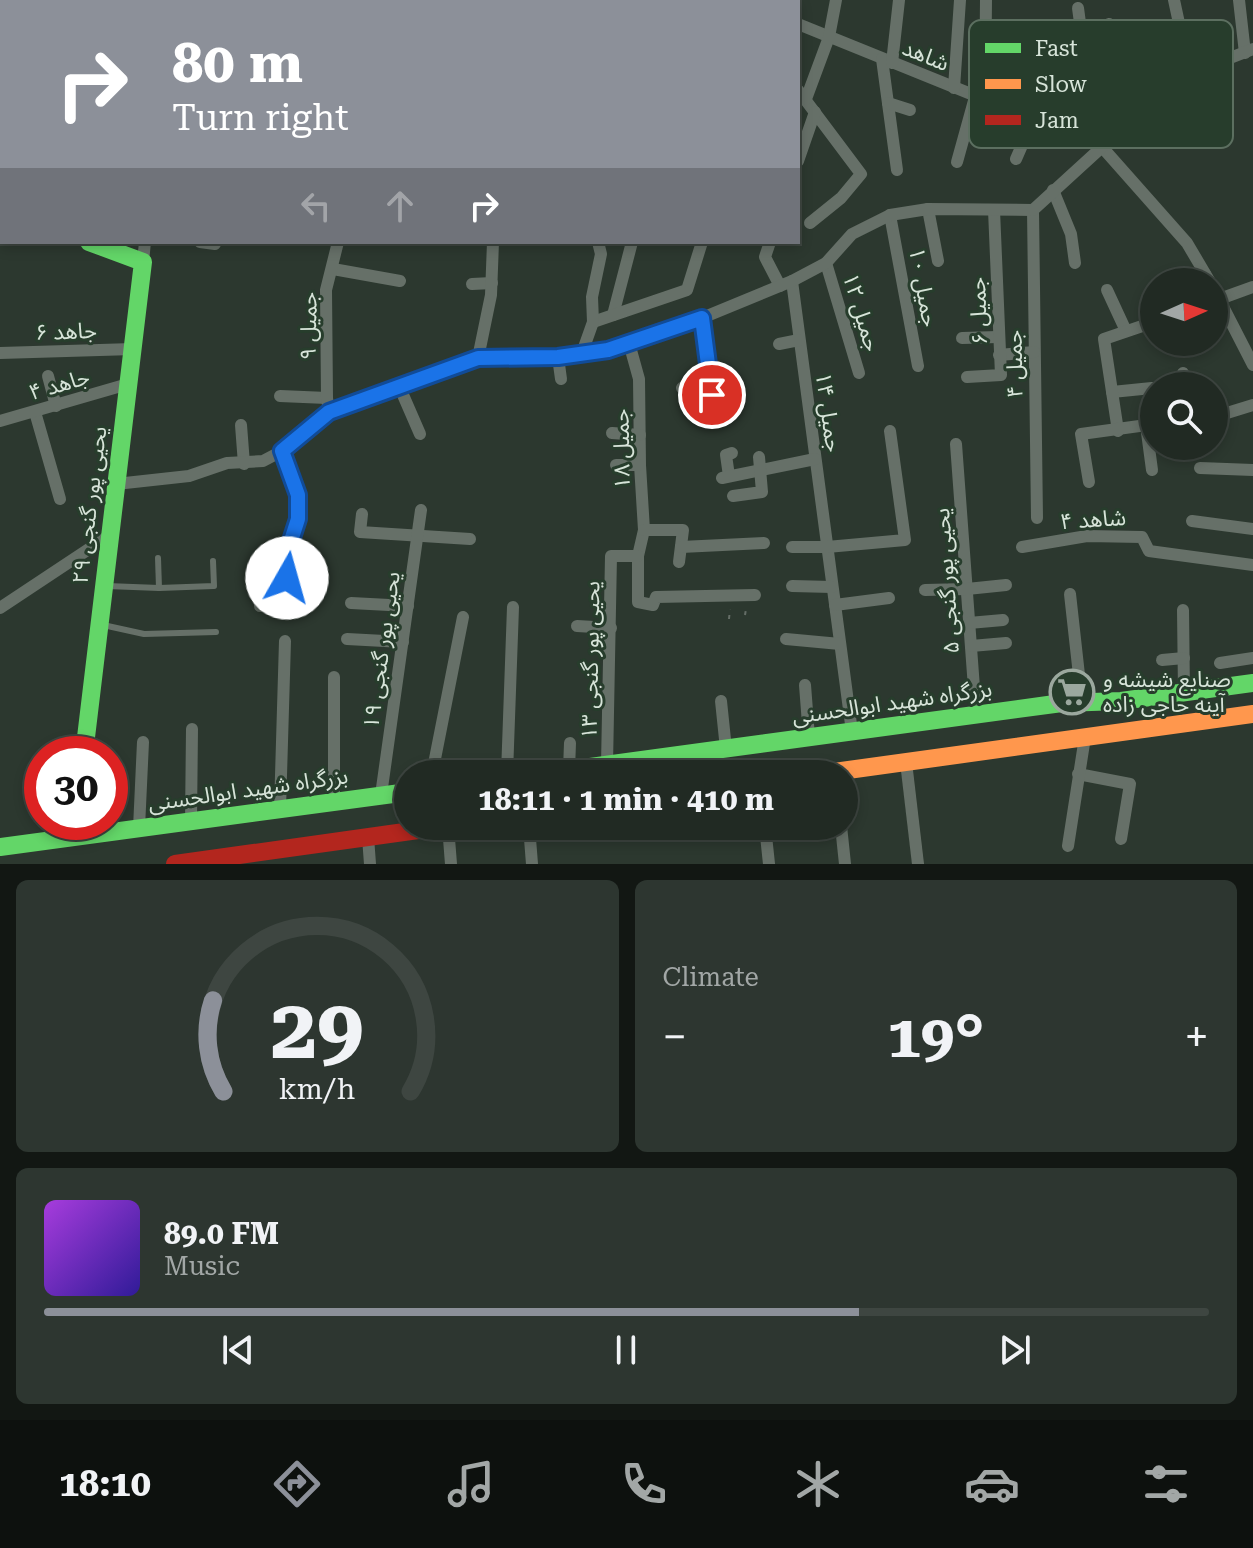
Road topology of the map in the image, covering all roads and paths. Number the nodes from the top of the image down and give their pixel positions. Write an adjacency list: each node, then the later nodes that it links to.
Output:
1 (407, 0): 2 (street)
2 (418, 0)
3 (836, 0): 14 (street)
4 (899, 0): 16 (street)
5 (960, 0): 17 (street)
6 (986, 0): 10 (street)
7 (1174, 0): 12 (street)
8 (1239, 0): 15 (street)
9 (1078, 8): 11 (street)
10 (985, 20)
11 (1080, 20)
12 (1178, 20)
13 (800, 25): 14 (street, شاهد)
14 (829, 37): 16 (street, شاهد); 19 (street)
15 (1249, 51)
16 (887, 61): 17 (street, شاهد); 20 (street)
17 (954, 88): 18 (street, شاهد)
18 (969, 94)
19 (802, 95): 22 (street)
20 (888, 103): 21 (street); 30 (street)
21 (910, 110)
22 (815, 112): 27 (street); 36 (street)
23 (969, 129): 29 (street)
24 (1021, 148): 28 (street)
25 (1101, 148): 31 (street)
26 (1103, 148): 49 (street, شاهد)
27 (800, 155)
28 (1016, 159)
29 (957, 162)
30 (897, 170)
31 (1053, 190): 34 (street); 48 (street)
32 (928, 209): 33 (street); 35 (street); 45 (street)
33 (994, 210): 34 (street); 64 (street, جمیل ۶)
34 (1033, 210): 70 (street, جمیل ۴)
35 (890, 215): 47 (street); 77 (street, جمیل ۱۰)
36 (810, 223)
37 (94, 244): 46 (main road)
38 (145, 244): 46 (street)
39 (338, 244): 50 (street, جمیل ۹)
40 (493, 244): 52 (street)
41 (598, 244): 61 (street)
42 (631, 244): 58 (street)
43 (701, 244): 58 (street)
44 (769, 244): 54 (street)
45 (938, 261)
46 (143, 262): 69 (main road, یحیی پور گنجی ۲۹)
47 (826, 263): 54 (street); 78 (street, جمیل ۱۲)
48 (1075, 263)
49 (1202, 268)
50 (333, 269): 51 (street); 90 (street, جمیل ۹)
51 (400, 281)
52 (492, 283): 53 (street); 75 (street)
53 (472, 284)
54 (786, 284): 59 (street); 66 (street, جمیل ۱۴)
55 (1253, 287): 57 (street)
56 (1107, 290): 63 (street)
57 (1228, 293)
58 (613, 315): 61 (street)
59 (702, 318): 67 (street); 82 (street)
60 (1228, 318): 76 (street)
61 (593, 322): 72 (street)
62 (1140, 326): 63 (street)
63 (1126, 331): 88 (street)
64 (998, 337): 65 (street); 73 (street, جمیل ۶)
65 (962, 338)
66 (799, 340): 68 (street); 106 (street, جمیل ۱۴)
67 (629, 343): 72 (street); 102 (street, جمیل ۱۸)
68 (779, 344)
69 (133, 349): 71 (street, جاهد ۶); 83 (main road, یحیی پور گنجی ۲۹)
70 (1034, 352): 73 (street); 121 (street, جمیل ۴)
71 (0, 353)
72 (582, 353): 74 (street)
73 (999, 355): 80 (street, جمیل ۶)
74 (558, 357): 75 (street); 81 (street)
75 (478, 358): 84 (street)
76 (1253, 365)
77 (918, 366)
78 (859, 373)
79 (48, 376): 92 (street)
80 (967, 377)
81 (561, 379)
82 (711, 383): 85 (street); 87 (street)
83 (128, 384): 92 (street, جاهد ۴); 116 (main road, یحیی پور گنجی ۲۹)
84 (400, 388): 90 (street); 101 (street)
85 (682, 388)
86 (1140, 389): 88 (street)
87 (739, 392)
88 (1112, 392): 99 (street)
89 (280, 396): 90 (street)
90 (328, 405): 104 (street)
91 (1253, 405): 94 (street)
92 (56, 406): 93 (street, جاهد ۴)
93 (35, 412): 95 (street, جاهد ۴); 118 (street)
94 (1228, 413)
95 (0, 421)
96 (241, 425): 108 (street)
97 (1140, 426): 99 (street)
98 (890, 431): 131 (street)
99 (1118, 431): 115 (street)
100 (612, 433): 102 (street)
101 (420, 434)
102 (640, 435): 111 (street, جمیل ۱۸)
103 (956, 444): 143 (street, یحیی پور گنجی ۵)
104 (282, 451): 108 (street); 152 (street)
105 (732, 453): 109 (street)
106 (815, 459): 109 (street); 131 (street, جمیل ۱۴)
107 (1152, 460): 113 (street)
108 (244, 464): 116 (street)
109 (760, 464): 117 (street)
110 (616, 465): 111 (street)
111 (640, 465): 124 (street, جمیل ۱۸)
112 (1200, 468): 114 (street)
113 (1152, 470)
114 (1253, 470)
115 (1089, 482)
116 (116, 484): 125 (main road, یحیی پور گنجی ۲۹)
117 (733, 496)
118 (60, 499)
119 (421, 510): 126 (street, یحیی پور گنجی ۱۹)
120 (362, 514): 126 (street)
121 (1037, 518)
122 (1192, 521): 123 (street)
123 (1253, 529)
124 (644, 530): 129 (street); 133 (street, جمیل ۱۸)
125 (110, 535): 139 (main road, یحیی پور گنجی ۲۹); 155 (street)
126 (417, 535): 127 (street); 153 (street, یحیی پور گنجی ۱۹)
127 (470, 539)
128 (764, 543): 129 (street)
129 (681, 547): 136 (street)
130 (792, 547): 131 (street)
131 (827, 547): 141 (street, جمیل ۱۴)
132 (1022, 547): 137 (street, شاهد ۴)
133 (638, 556): 146 (street, جمیل ۱۸); 150 (street, یحیی پور گنجی ۱۳)
134 (158, 558): 142 (lane)
135 (213, 561): 142 (lane)
136 (679, 562)
137 (1253, 565)
138 (1006, 585): 143 (street)
139 (104, 586): 142 (lane); 160 (main road, یحیی پور گنجی ۲۹)
140 (792, 586): 141 (street)
141 (832, 587): 151 (street, جمیل ۱۴)
142 (159, 588)
143 (967, 589): 144 (street); 159 (street, یحیی پور گنجی ۵)
144 (925, 590)
145 (1070, 594): 181 (street)
146 (755, 595)
147 (889, 598): 151 (street)
148 (351, 603): 153 (street)
149 (596, 603): 150 (street)
150 (612, 605): 162 (street, یحیی پور گنجی ۱۳)
151 (835, 605): 169 (street, جمیل ۱۴)
152 (260, 606)
153 (408, 606): 167 (street, یحیی پور گنجی ۱۹)
154 (513, 607): 194 (street)
155 (0, 608)
156 (1183, 610): 171 (street)
157 (463, 617): 193 (street)
158 (1003, 620): 159 (street)
159 (969, 623): 170 (street, یحیی پور گنجی ۵)
160 (99, 625): 163 (lane); 187 (main road, یحیی پور گنجی ۲۹)
161 (577, 626): 162 (street)
162 (611, 628): 196 (street, یحیی پور گنجی ۱۳)
163 (216, 632)
164 (347, 639): 167 (street)
165 (786, 639): 169 (street)
166 (285, 641): 204 (street)
167 (403, 642): 202 (street, یحیی پور گنجی ۱۹)
168 (1006, 643): 170 (street)
169 (840, 644): 186 (street, جمیل ۱۴)
170 (971, 646): 183 (street, یحیی پور گنجی ۵)
171 (1184, 658): 173 (street); 178 (street)
172 (1253, 658): 174 (street)
173 (1162, 660)
174 (1220, 663)
175 (334, 677): 203 (street)
176 (1253, 683): 178 (main road, بزرگراه شهید ابوالحسنی)
177 (805, 685): 188 (street)
178 (1184, 693): 179 (main road, بزرگراه شهید ابوالحسنی)
179 (1130, 700): 181 (main road, بزرگراه شهید ابوالحسنی); 185 (main road)
180 (721, 701): 192 (street)
181 (1082, 702): 183 (main road, بزرگراه شهید ابوالحسنی)
182 (1253, 714): 185 (main road)
183 (976, 715): 186 (main road, بزرگراه شهید ابوالحسنی)
184 (192, 729): 205 (street)
185 (1133, 730): 189 (main road)
186 (852, 732): 188 (main road, بزرگراه شهید ابوالحسنی)
187 (86, 736)
188 (809, 737): 192 (main road, بزرگراه شهید ابوالحسنی)
189 (1085, 737): 198 (main road); 200 (street)
190 (143, 742): 207 (street)
191 (570, 743): 195 (street)
192 (726, 749): 197 (main road, بزرگراه شهید ابوالحسنی)
193 (435, 760)
194 (508, 760)
195 (569, 760)
196 (607, 760)
197 (644, 760)
198 (906, 762): 199 (main road); 225 (street)
199 (858, 769)
200 (1078, 774): 210 (street); 216 (street)
201 (394, 794): 202 (main road, بزرگراه شهید ابوالحسنی)
202 (381, 795): 203 (main road, بزرگراه شهید ابوالحسنی)
203 (334, 801): 204 (main road, بزرگراه شهید ابوالحسنی)
204 (280, 809): 205 (main road, بزرگراه شهید ابوالحسنی)
205 (191, 821): 207 (main road, بزرگراه شهید ابوالحسنی)
206 (128, 828): 207 (main road, بزرگراه شهید ابوالحسنی)
207 (139, 828)
208 (394, 833): 209 (main road)
209 (368, 837): 218 (main road); 220 (street)
210 (1121, 839)
211 (31, 840): 217 (main road, بزرگراه شهید ابوالحسنی)
212 (448, 840): 221 (street)
213 (530, 840): 222 (street)
214 (766, 840): 223 (street)
215 (842, 840): 224 (street)
216 (1068, 846)
217 (0, 847)
218 (236, 860): 219 (main road)
219 (175, 864)
220 (370, 864)
221 (451, 864)
222 (532, 864)
223 (769, 864)
224 (845, 864)
225 (918, 864)

